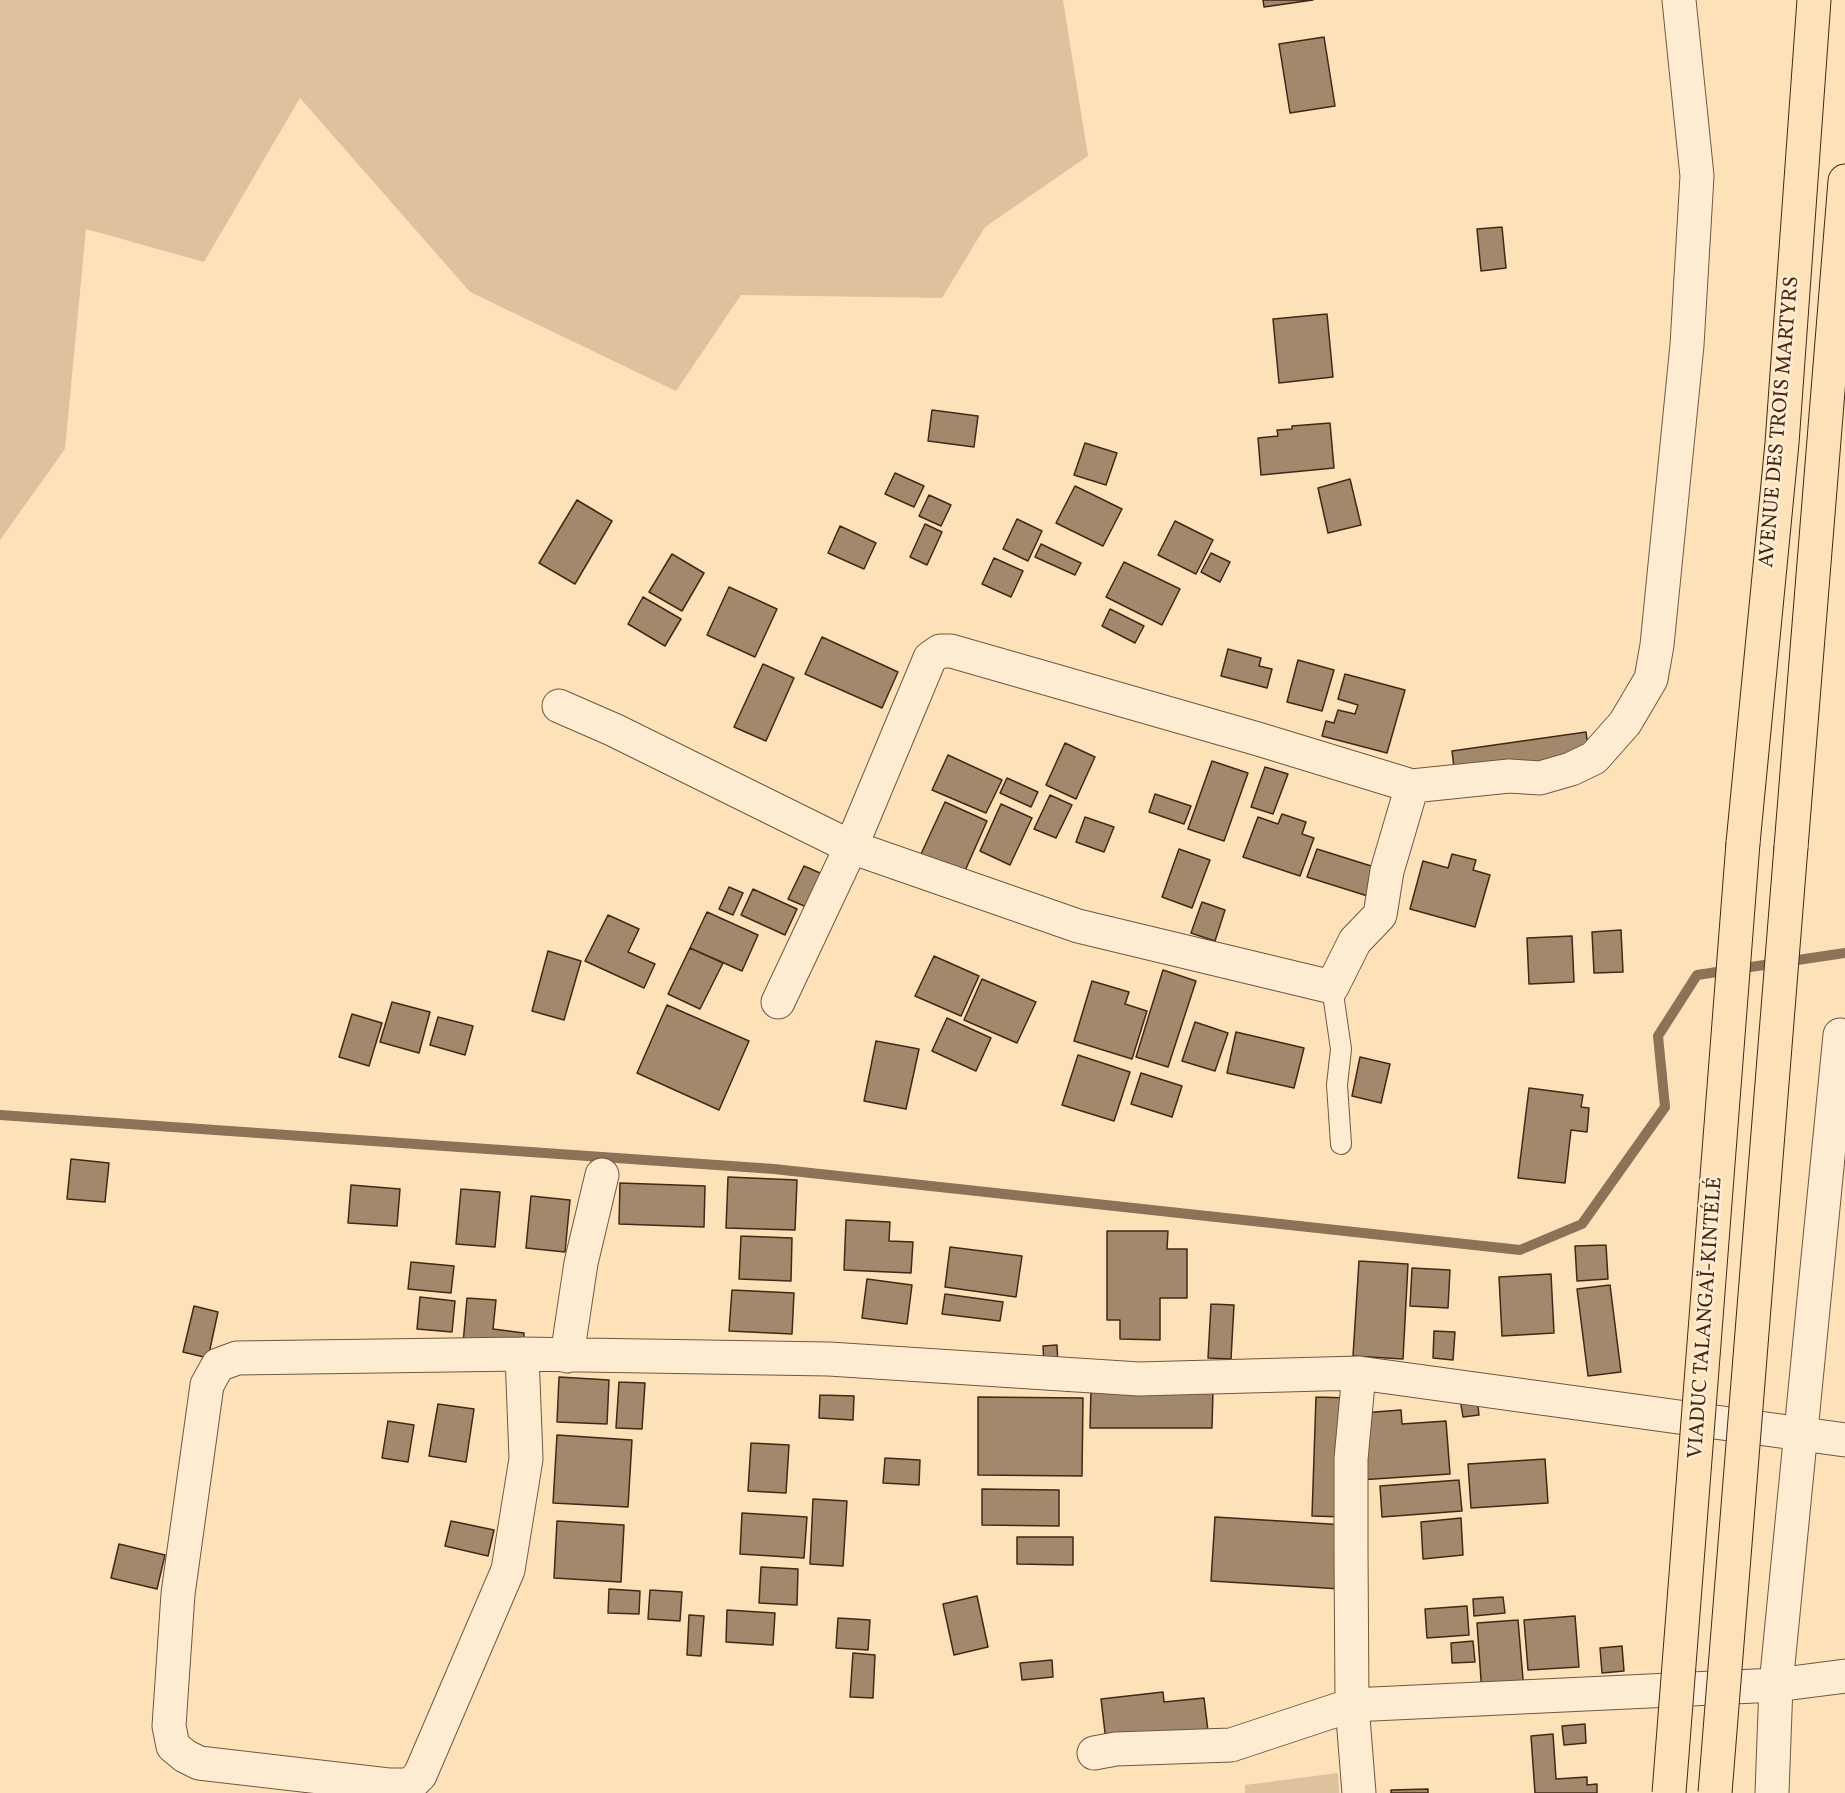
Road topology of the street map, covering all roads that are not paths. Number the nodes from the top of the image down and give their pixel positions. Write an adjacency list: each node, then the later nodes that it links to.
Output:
1 (1679, 0): 5 (street)
2 (1814, 0): 6 (highway, AVENUE DES TROIS MARTYRS)
3 (1845, 181): 24 (highway, AVENUE DES TROIS MARTYRS, bridge)
4 (559, 706): 7 (street)
5 (1412, 786): 7 (street); 8 (street)
6 (1743, 843): 23 (highway, VIADUC TALANGAÏ-KINTÉLÉ, bridge)
7 (851, 847): 8 (street); 9 (street)
8 (1332, 987): 11 (lane)
9 (778, 1002)
10 (1840, 1035): 16 (street)
11 (1341, 1144)
12 (602, 1175): 14 (street)
13 (522, 1354): 13 (street); 14 (street)
14 (567, 1356): 15 (street)
15 (1359, 1373): 16 (street); 20 (street)
16 (1801, 1432): 17 (street); 19 (street)
17 (1845, 1440)
18 (1845, 1676): 19 (street)
19 (1776, 1685): 20 (street); 25 (street)
20 (1352, 1705): 21 (street); 22 (street)
21 (1094, 1753)
22 (1359, 1793)
23 (1669, 1793)
24 (1715, 1793)
25 (1772, 1793)

